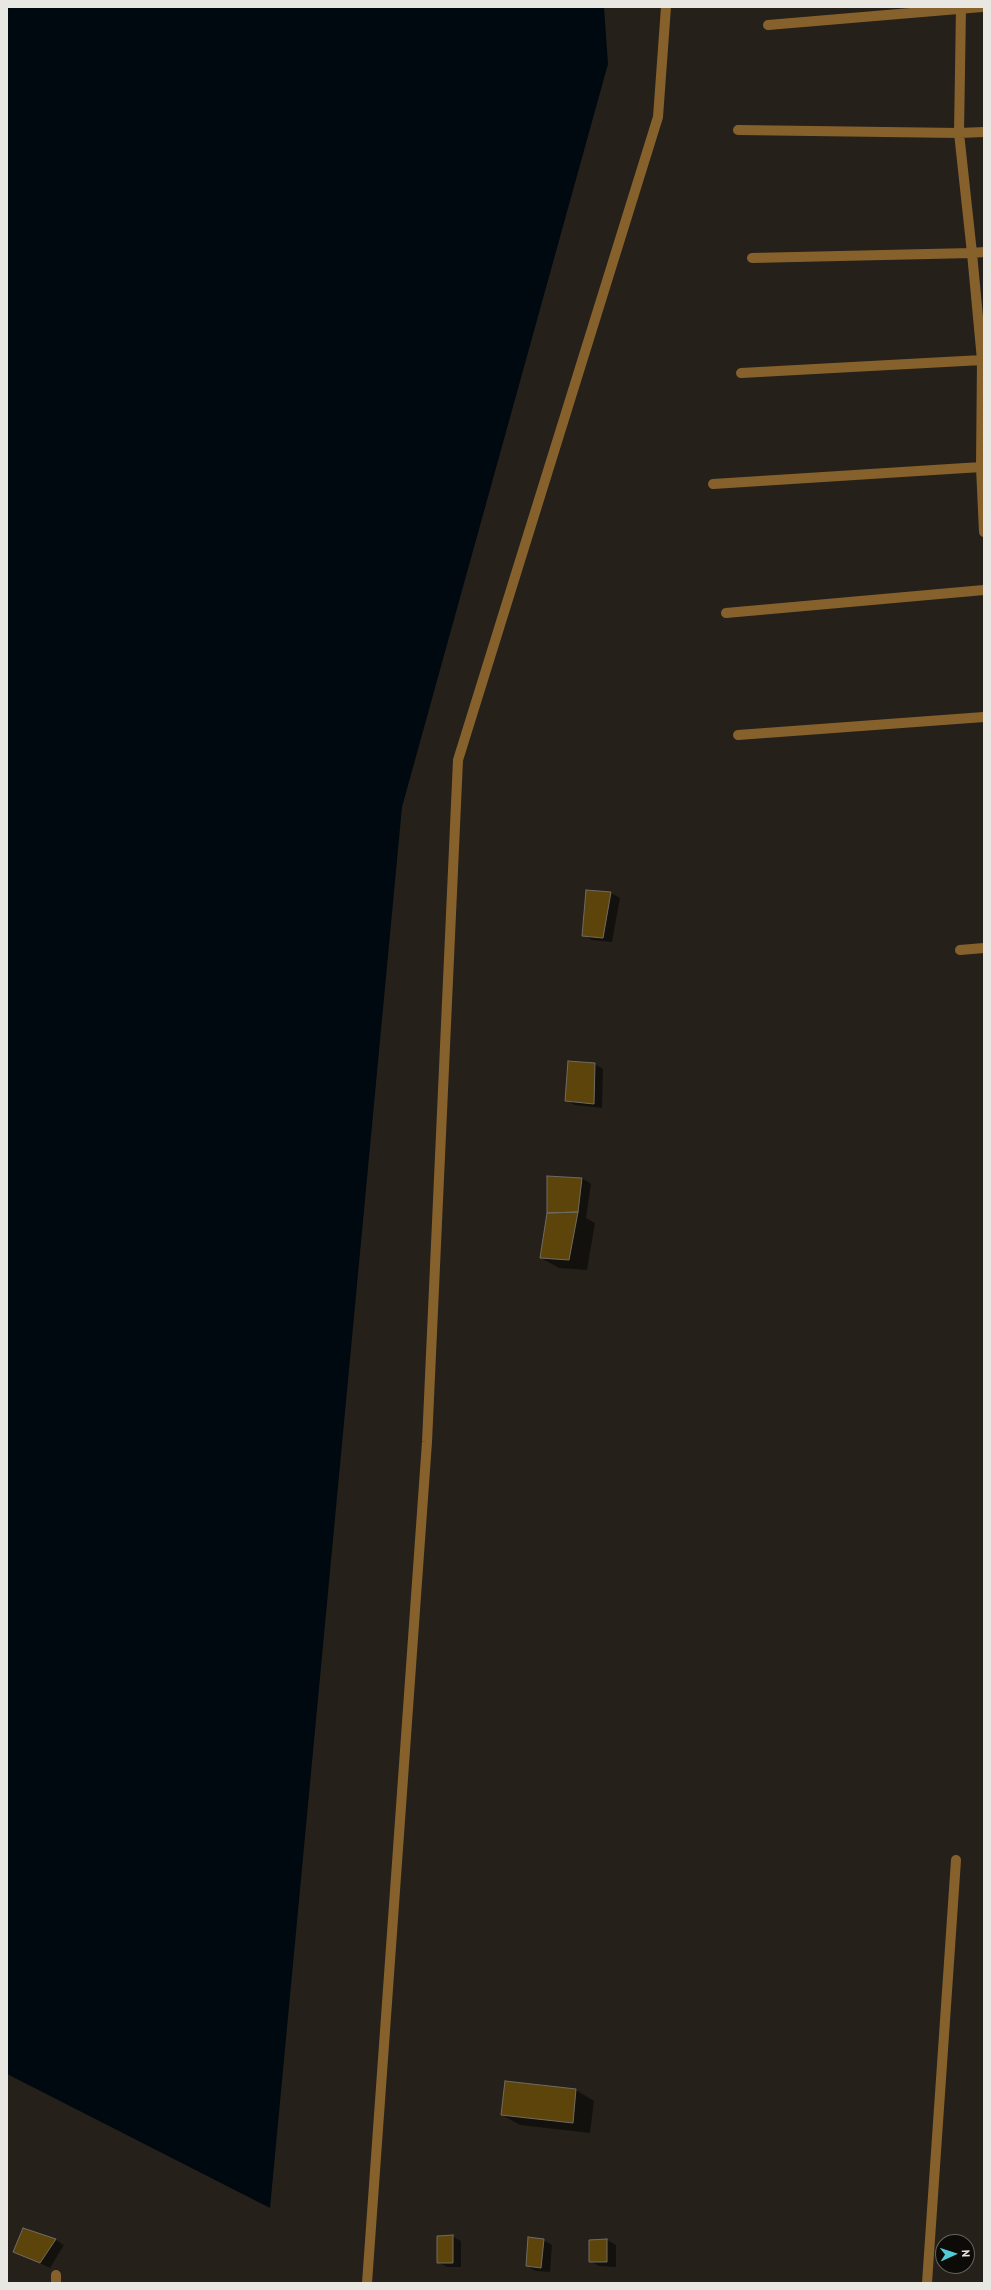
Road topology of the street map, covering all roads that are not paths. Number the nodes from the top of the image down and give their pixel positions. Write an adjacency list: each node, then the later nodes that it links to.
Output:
1 (666, 7): 23 (street)
2 (982, 7): 3 (street)
3 (960, 8): 4 (street); 7 (street)
4 (768, 25)
5 (738, 130): 7 (street)
6 (984, 132): 7 (street)
7 (959, 134): 9 (street)
8 (984, 252): 9 (street)
9 (972, 253): 10 (street); 11 (street)
10 (752, 258)
11 (983, 360): 12 (street); 13 (street)
12 (741, 373)
13 (982, 467): 14 (street); 15 (street)
14 (713, 484)
15 (984, 532)
16 (984, 590): 17 (street)
17 (726, 613)
18 (984, 717): 19 (street)
19 (738, 735)
20 (984, 948): 21 (street)
21 (960, 950)
22 (956, 1860): 24 (street)
23 (367, 2283)
24 (927, 2283)

